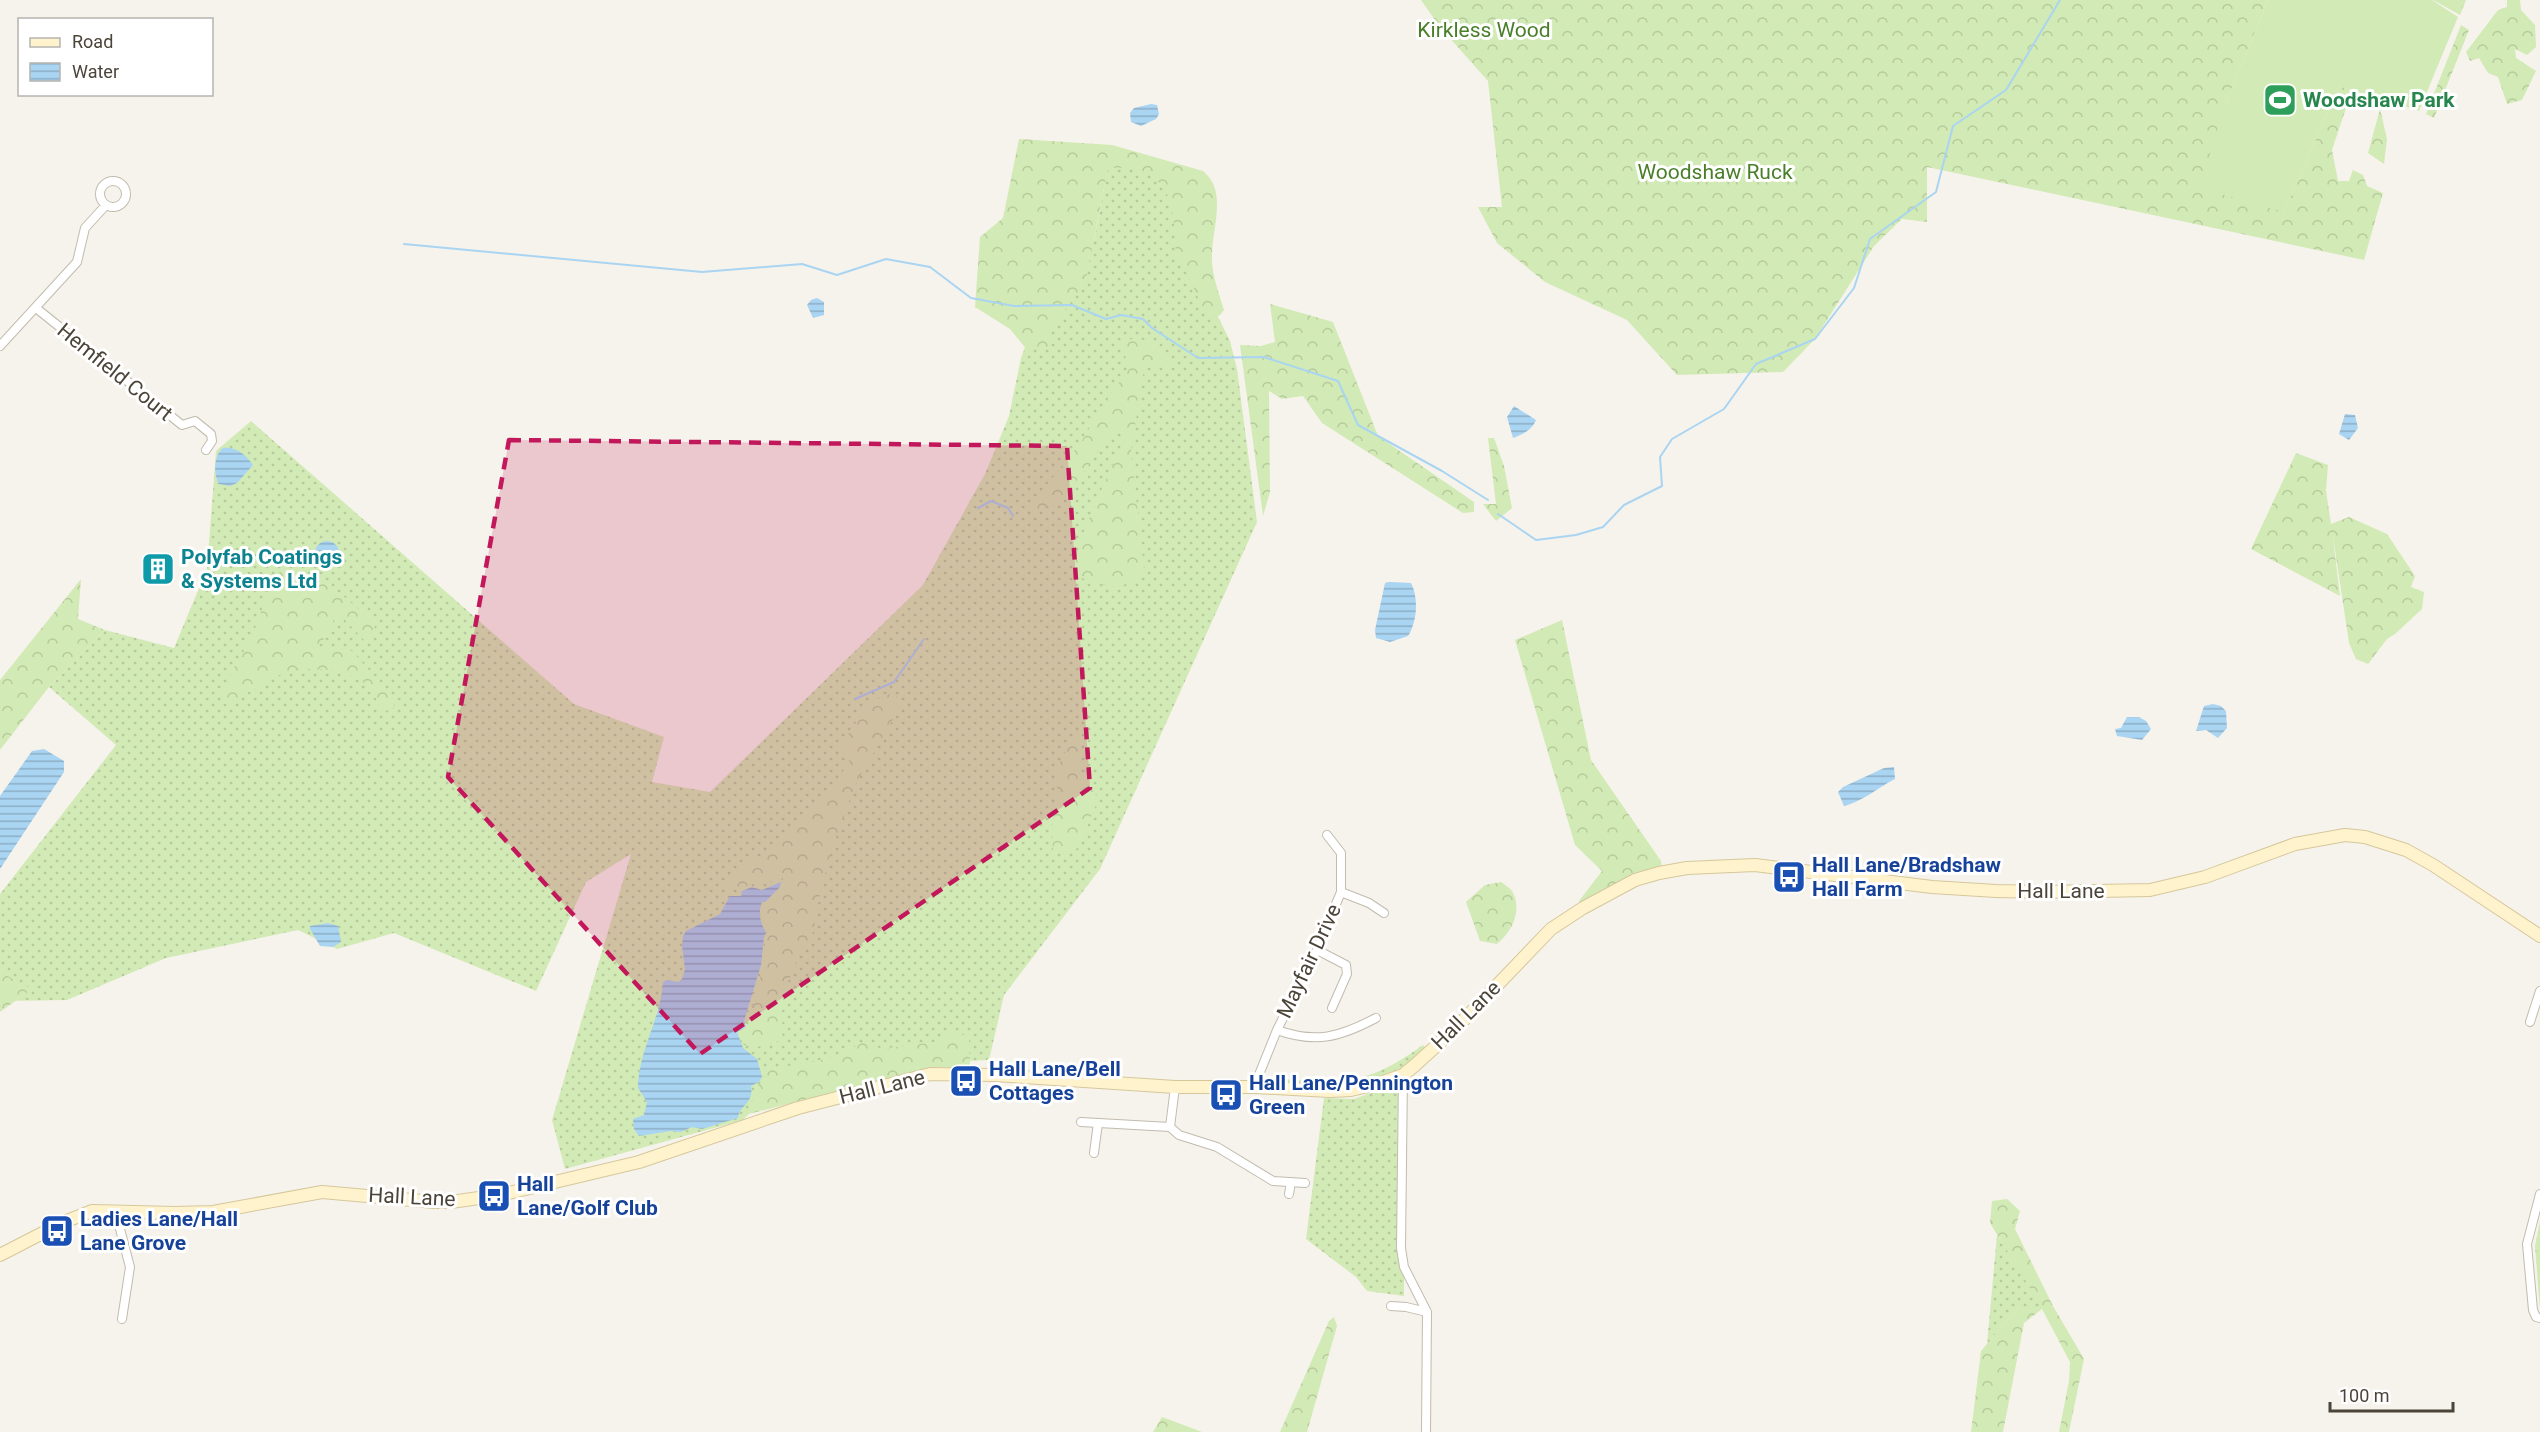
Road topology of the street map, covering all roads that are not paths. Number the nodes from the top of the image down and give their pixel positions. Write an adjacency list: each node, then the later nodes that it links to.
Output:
1 (106, 205): 2 (street)
2 (36, 308): 3 (street); 4 (street, Hemfield Court)
3 (0, 346)
4 (206, 450)
5 (1327, 835): 6 (street, Mayfair Drive)
6 (1341, 892): 7 (street); 9 (street, Mayfair Drive)
7 (1384, 913)
8 (2540, 936): 15 (street, Hall Lane)
9 (1317, 950): 11 (street); 14 (street, Mayfair Drive)
10 (2540, 991): 13 (street)
11 (1332, 1008)
12 (1376, 1018): 14 (street)
13 (2530, 1022)
14 (1277, 1030): 17 (street, Mayfair Drive)
15 (1403, 1075): 17 (street, Hall Lane); 29 (street)
16 (1175, 1087): 17 (street, Hall Lane); 20 (street); 26 (street, Hall Lane)
17 (1254, 1087)
18 (1081, 1122): 19 (street)
19 (1098, 1123): 20 (street); 21 (street)
20 (1170, 1127): 22 (street)
21 (1094, 1153)
22 (1291, 1182): 23 (street); 24 (street)
23 (1305, 1183)
24 (1289, 1194)
25 (2540, 1194): 31 (street)
26 (115, 1210): 27 (street, Hall Lane); 30 (street)
27 (0, 1255)
28 (1392, 1306): 29 (street)
29 (1425, 1308): 32 (street)
30 (122, 1318)
31 (2540, 1318)
32 (1426, 1432)

